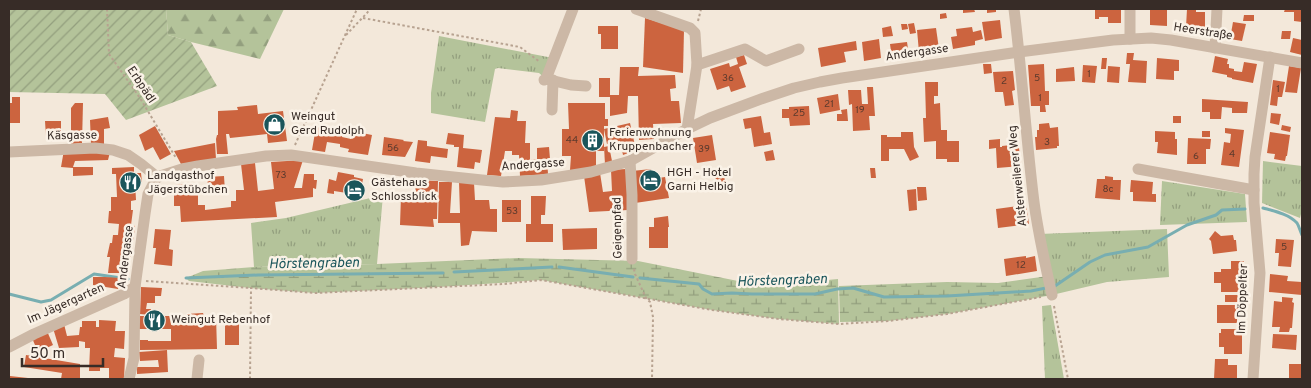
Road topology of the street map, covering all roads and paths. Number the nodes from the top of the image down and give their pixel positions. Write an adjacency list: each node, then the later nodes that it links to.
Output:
1 (107, 9): 25 (path, Erbpädl)
2 (357, 9): 10 (path)
3 (370, 9): 9 (path)
4 (572, 9): 19 (street)
5 (636, 9): 18 (street)
6 (1014, 9): 15 (street, Alsterweilerer Weg)
7 (1130, 9): 11 (street)
8 (1217, 9): 13 (street)
9 (363, 18): 10 (path); 19 (path)
10 (346, 36): 24 (path)
11 (1130, 39): 12 (street, Heerstraße); 13 (street, Heerstraße)
12 (1099, 42): 15 (street, Andergasse)
13 (1215, 48): 16 (street, Heerstraße)
14 (799, 49): 18 (street)
15 (1020, 52): 22 (street, Andergasse); 33 (street, Alsterweilerer Weg)
16 (1270, 57): 17 (street, Heerstraße); 29 (street, Im Döppelter)
17 (1302, 63)
18 (697, 65): 22 (street)
19 (548, 77): 20 (street); 21 (street)
20 (586, 86)
21 (552, 110)
22 (688, 129): 26 (street, Andergasse)
23 (9, 152): 28 (street, Käsgasse)
24 (291, 154): 26 (street, Andergasse); 28 (street, Andergasse)
25 (177, 161)
26 (630, 161): 30 (street, Geigenpfad)
27 (1138, 169): 29 (street)
28 (157, 177): 31 (street, Andergasse)
29 (1254, 190): 42 (street, Im Döppelter)
30 (632, 259): 34 (path, Geigenpfad)
31 (136, 283): 32 (path); 35 (street, Im Jägergarten); 37 (street, Andergasse)
32 (250, 288): 34 (path); 39 (path)
33 (1052, 295): 34 (path); 41 (path)
34 (646, 298): 40 (path, Geigenpfad)
35 (9, 347)
36 (198, 360): 38 (street)
37 (129, 379)
38 (197, 379)
39 (250, 379)
40 (652, 379)
41 (1068, 379)
42 (1253, 379)

